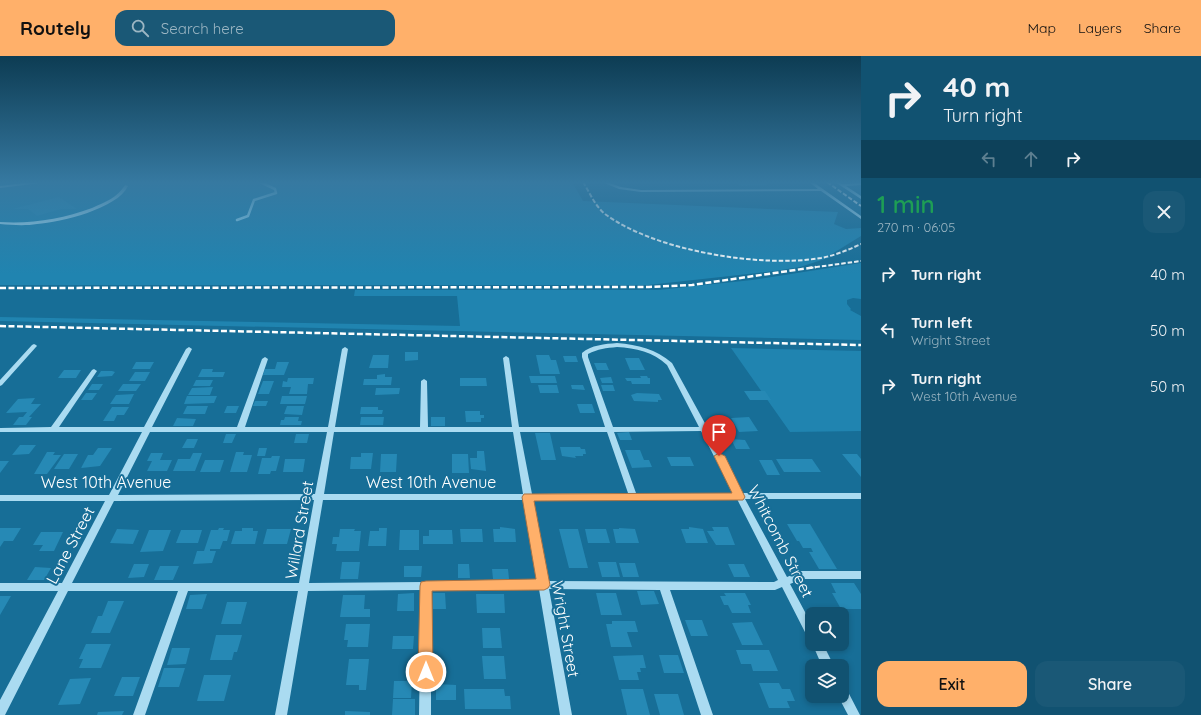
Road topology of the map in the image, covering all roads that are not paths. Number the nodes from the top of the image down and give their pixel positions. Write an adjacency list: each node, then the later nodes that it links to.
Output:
1 (84, 213): 2 (street)
2 (0, 223)
3 (34, 346): 10 (street)
4 (189, 349): 17 (street, Lane Street)
5 (345, 350): 11 (street, Willard Street)
6 (506, 358): 13 (street, Wright Street)
7 (265, 359): 18 (street)
8 (94, 371): 16 (street)
9 (424, 381): 12 (street)
10 (0, 384)
11 (331, 429): 12 (street); 18 (street); 22 (street, Willard Street)
12 (424, 429): 13 (street)
13 (516, 429): 14 (street); 23 (street, Wright Street)
14 (610, 429): 19 (street); 19 (street, Whitcomb Street); 24 (street)
15 (0, 430): 16 (street)
16 (53, 430): 17 (street)
17 (147, 430): 18 (street); 21 (street, Lane Street)
18 (240, 430)
19 (706, 430): 25 (street, Whitcomb Street)
20 (861, 496): 25 (street, West 10th Avenue)
21 (112, 497): 22 (street, West 10th Avenue); 26 (street, West 10th Avenue); 33 (street, Lane Street)
22 (320, 497): 23 (street, West 10th Avenue); 35 (street, Willard Street)
23 (528, 497): 24 (street, West 10th Avenue); 29 (street, Wright Street)
24 (633, 497): 25 (street, West 10th Avenue)
25 (740, 497): 28 (street, Whitcomb Street)
26 (0, 498)
27 (861, 575): 28 (street)
28 (784, 582): 31 (street); 36 (street, Whitcomb Street)
29 (544, 585): 30 (street); 31 (street); 42 (street, Wright Street)
30 (426, 586): 35 (street); 41 (street)
31 (663, 586): 43 (street)
32 (0, 587): 33 (street)
33 (65, 587): 34 (street); 38 (street, Lane Street)
34 (184, 587): 35 (street); 39 (street)
35 (304, 587): 40 (street, Willard Street)
36 (805, 622)
37 (848, 703): 44 (street)
38 (0, 712)
39 (139, 715)
40 (281, 715)
41 (425, 715)
42 (566, 715)
43 (708, 715)
44 (854, 715)

